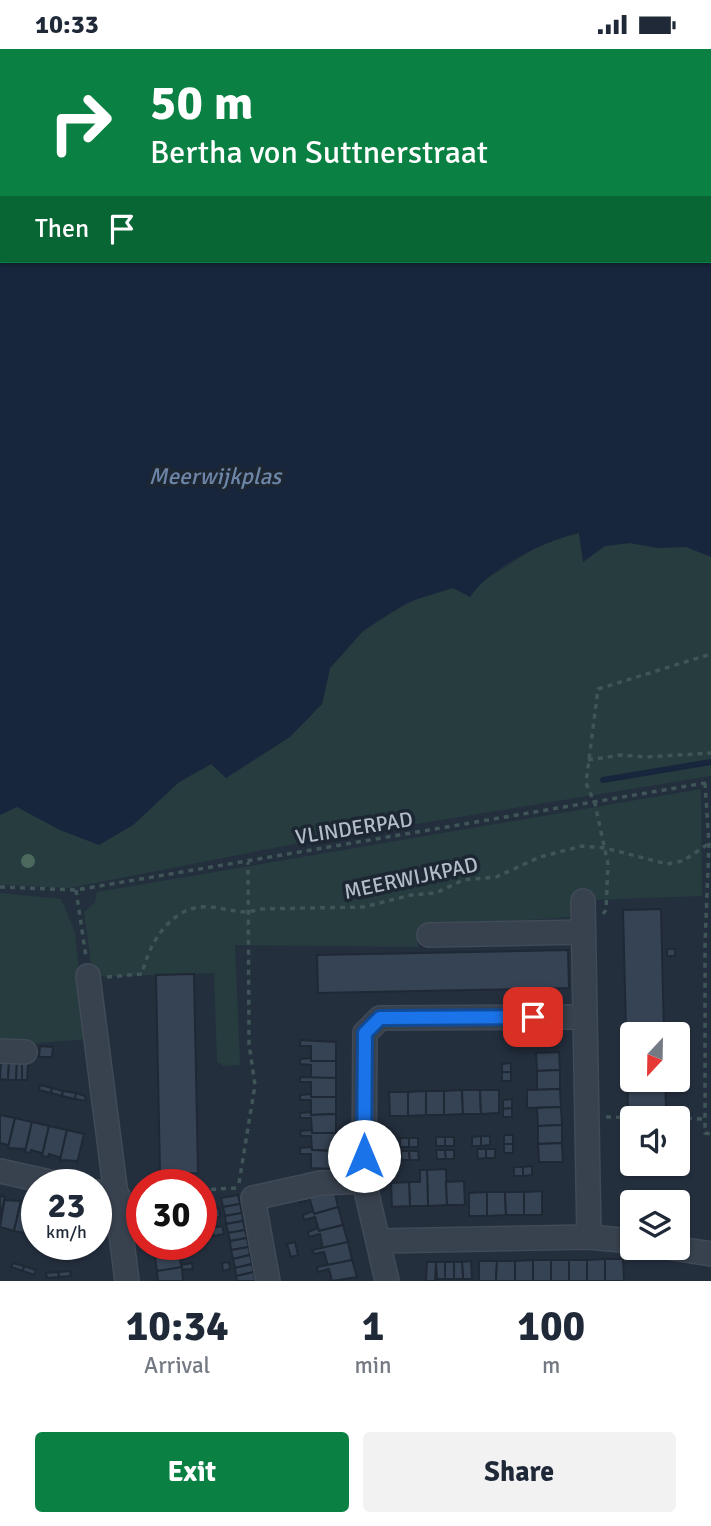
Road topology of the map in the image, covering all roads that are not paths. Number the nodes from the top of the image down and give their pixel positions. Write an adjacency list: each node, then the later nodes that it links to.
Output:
1 (583, 901): 2 (street)
2 (583, 932): 3 (street); 5 (street)
3 (429, 935)
4 (88, 977): 8 (street)
5 (583, 1017): 11 (street); 13 (street)
6 (0, 1051): 7 (street)
7 (25, 1052)
8 (105, 1169)
9 (0, 1171): 10 (street)
10 (21, 1176)
11 (364, 1181): 15 (street); 19 (street)
12 (112, 1216): 18 (street)
13 (589, 1237): 14 (street); 15 (street)
14 (620, 1240)
15 (379, 1241): 20 (street)
16 (690, 1251): 17 (street)
17 (711, 1254)
18 (127, 1281)
19 (268, 1281)
20 (387, 1281)

